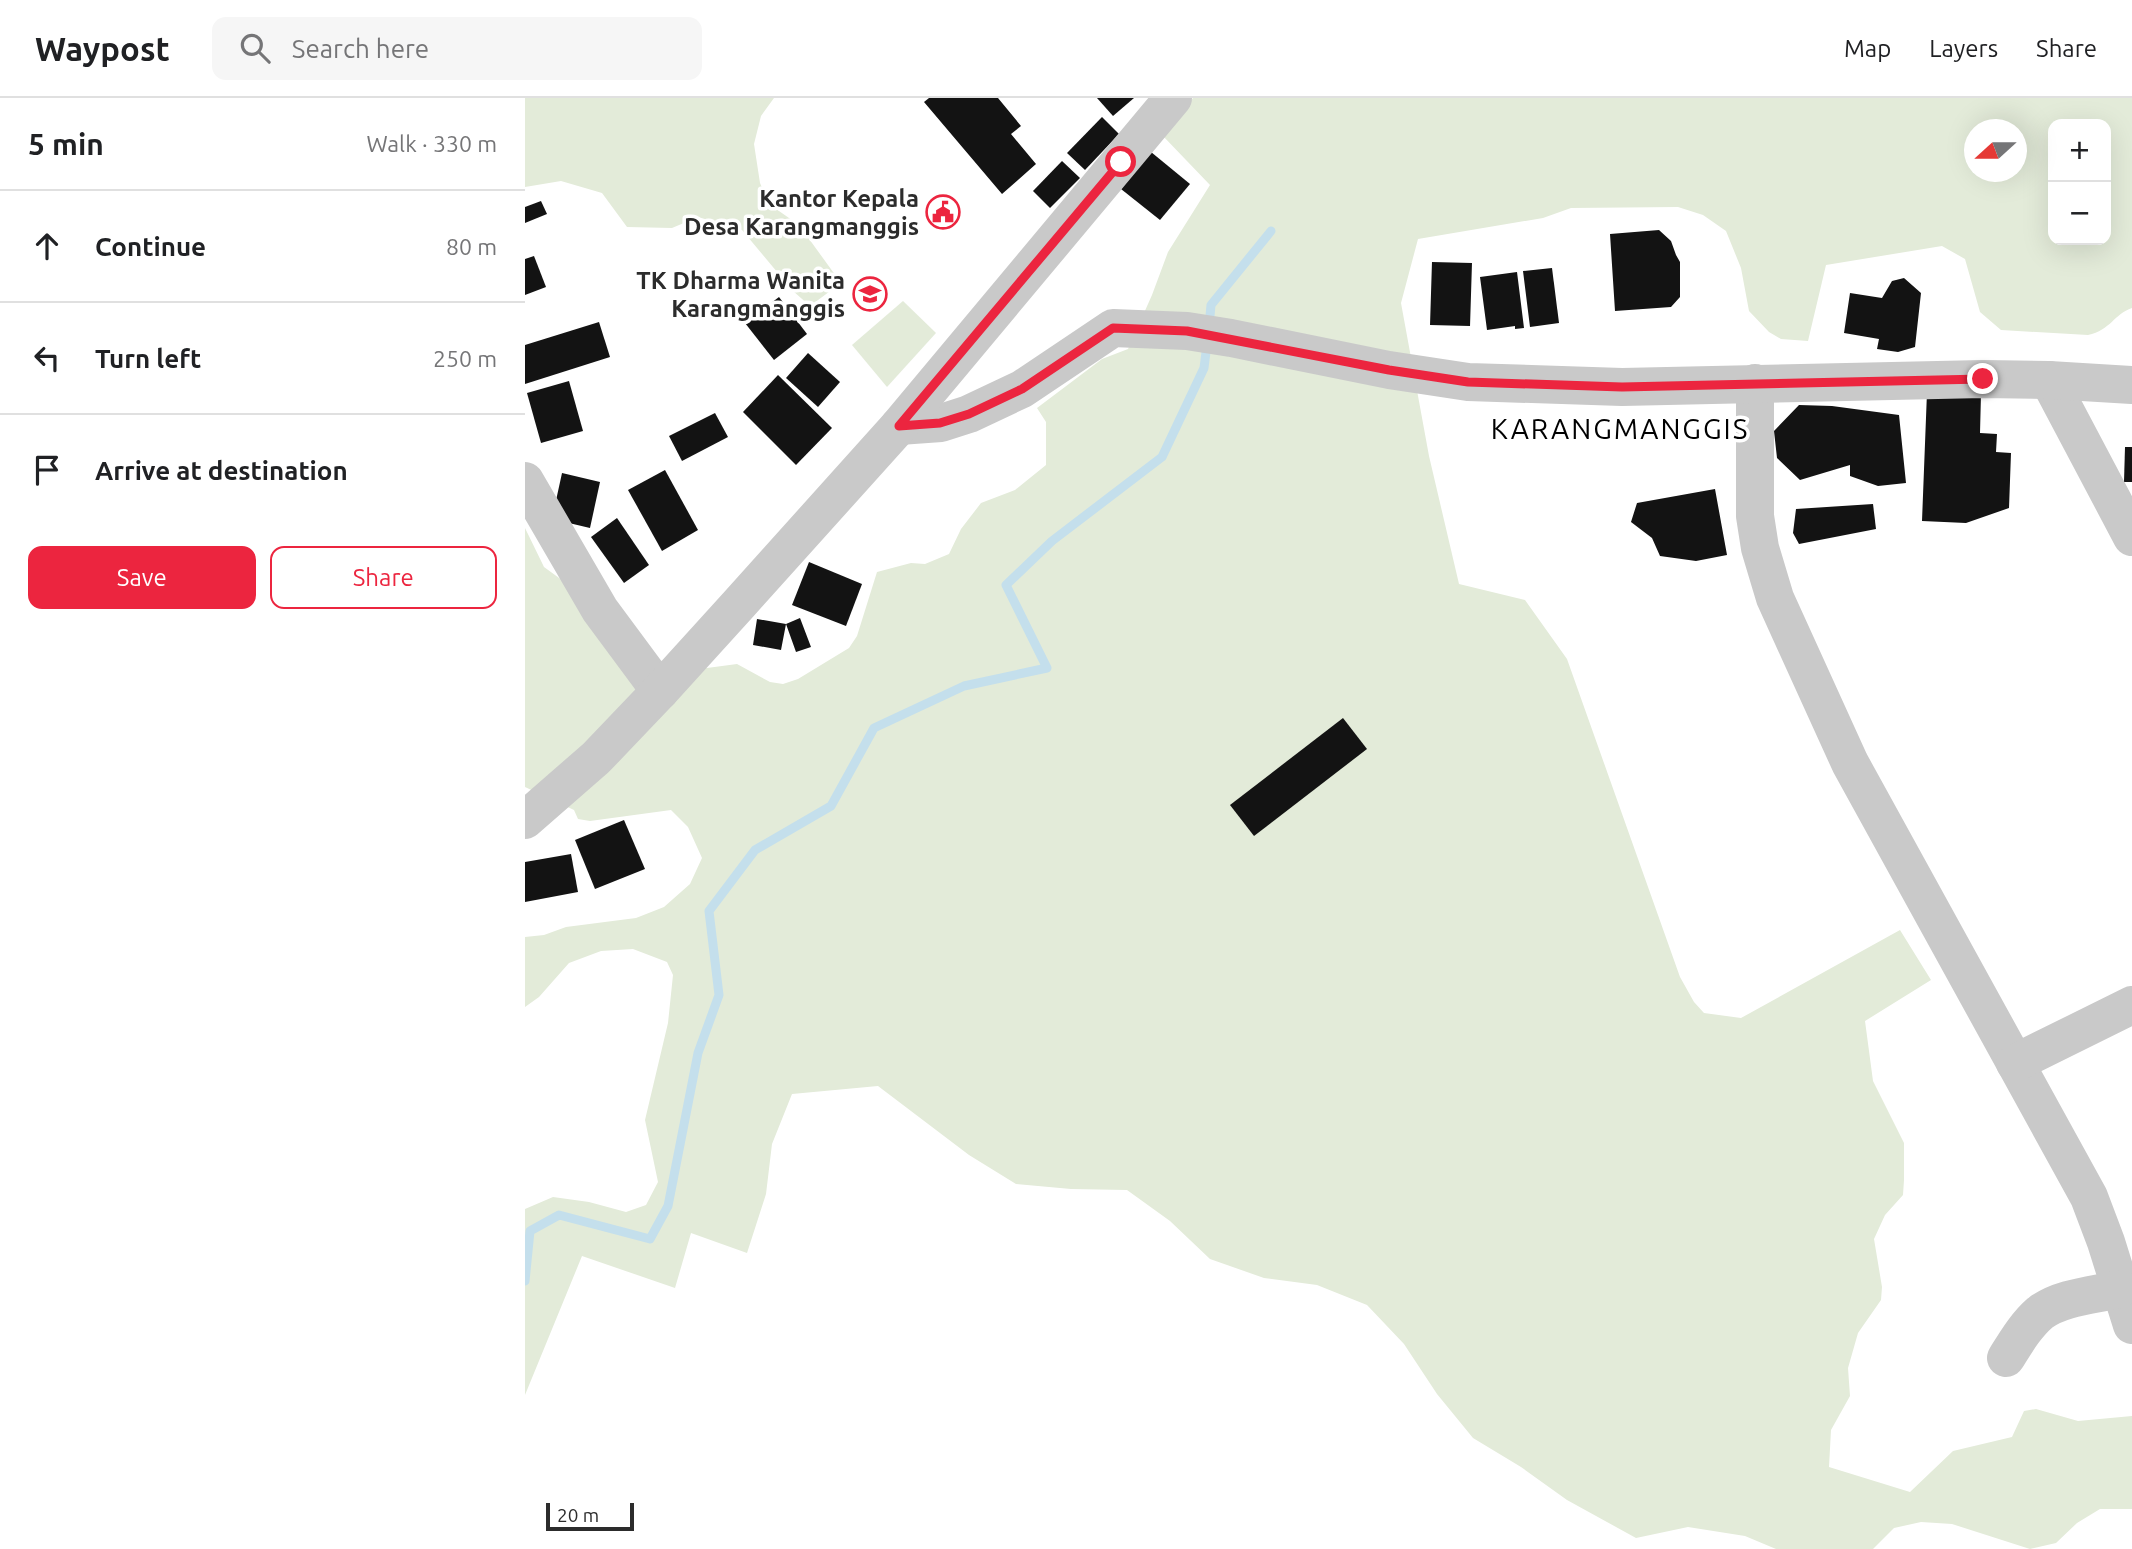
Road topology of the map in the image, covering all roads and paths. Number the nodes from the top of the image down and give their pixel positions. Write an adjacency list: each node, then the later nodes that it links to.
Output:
1 (1173, 98): 5 (street)
2 (2049, 380): 3 (street); 4 (street); 7 (street)
3 (1755, 383): 5 (street); 11 (street)
4 (2132, 385)
5 (899, 426): 8 (street)
6 (525, 481): 8 (street)
7 (2132, 537)
8 (660, 691): 9 (street)
9 (525, 820)
10 (2132, 1004): 11 (street)
11 (2015, 1063): 12 (street)
12 (2122, 1272): 13 (street); 14 (street)
13 (2132, 1325)
14 (2006, 1358)

